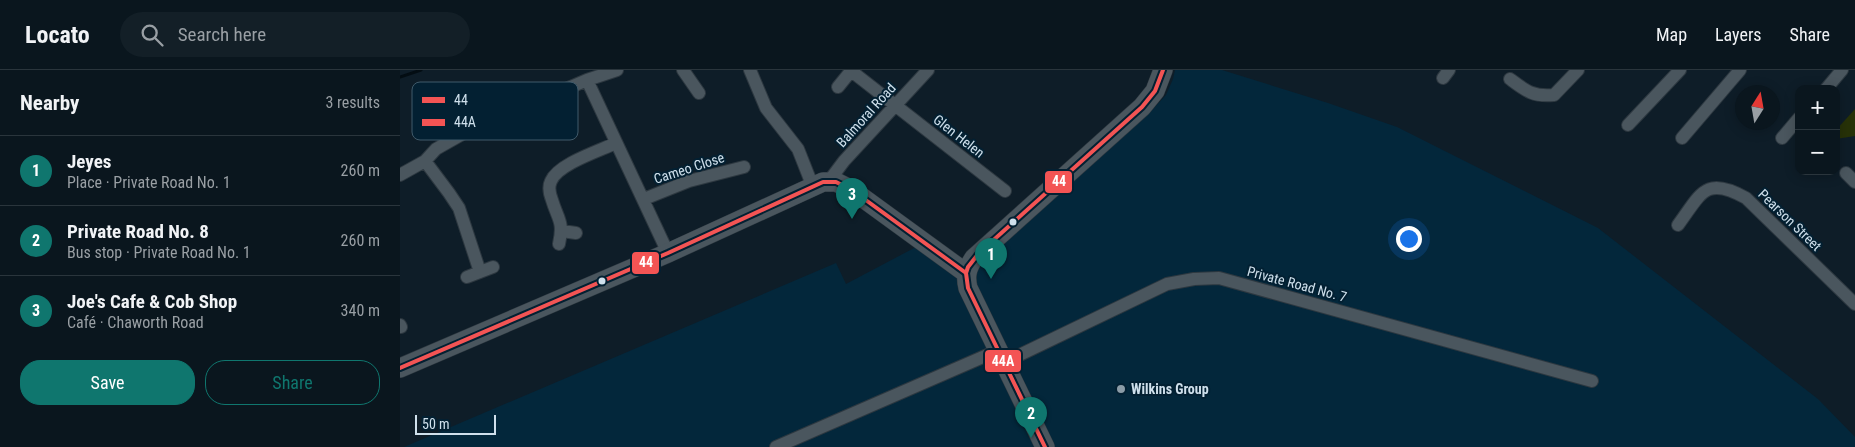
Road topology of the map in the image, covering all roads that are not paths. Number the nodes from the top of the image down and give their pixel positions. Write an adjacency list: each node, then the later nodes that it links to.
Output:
1 (617, 70): 12 (street)
2 (683, 70): 16 (street)
3 (750, 70): 27 (street)
4 (928, 70): 17 (street, Balmoral Road)
5 (1578, 70): 11 (street)
6 (1680, 70): 19 (street)
7 (1740, 70): 20 (street)
8 (1842, 70): 14 (street)
9 (850, 71): 15 (street); 17 (street, Glen Helen)
10 (1163, 72): 37 (street)
11 (1510, 79)
12 (587, 80): 13 (street); 23 (street)
13 (578, 84)
14 (1829, 85)
15 (838, 87)
16 (699, 93)
17 (894, 105): 27 (street, Balmoral Road); 28 (street, Glen Helen)
18 (1795, 123): 21 (street)
19 (1628, 126)
20 (1682, 138)
21 (1782, 138)
22 (453, 140): 24 (street)
23 (616, 143): 29 (street); 31 (street)
24 (424, 162): 26 (street); 36 (street)
25 (744, 167): 29 (street, Cameo Close)
26 (400, 175)
27 (821, 184): 34 (street); 37 (street)
28 (1005, 191)
29 (644, 199): 34 (street)
30 (1678, 225): 39 (street, Pearson Street)
31 (562, 231): 32 (street); 33 (street)
32 (576, 233)
33 (559, 244)
34 (668, 253): 41 (street)
35 (493, 267): 36 (street)
36 (480, 272): 38 (street)
37 (966, 274): 40 (street)
38 (467, 277)
39 (1855, 304)
40 (1002, 356): 42 (street, Private Road No. 7); 43 (street, Private Road No. 7); 44 (street)
41 (400, 368)
42 (1592, 381)
43 (776, 447)
44 (1045, 447)

